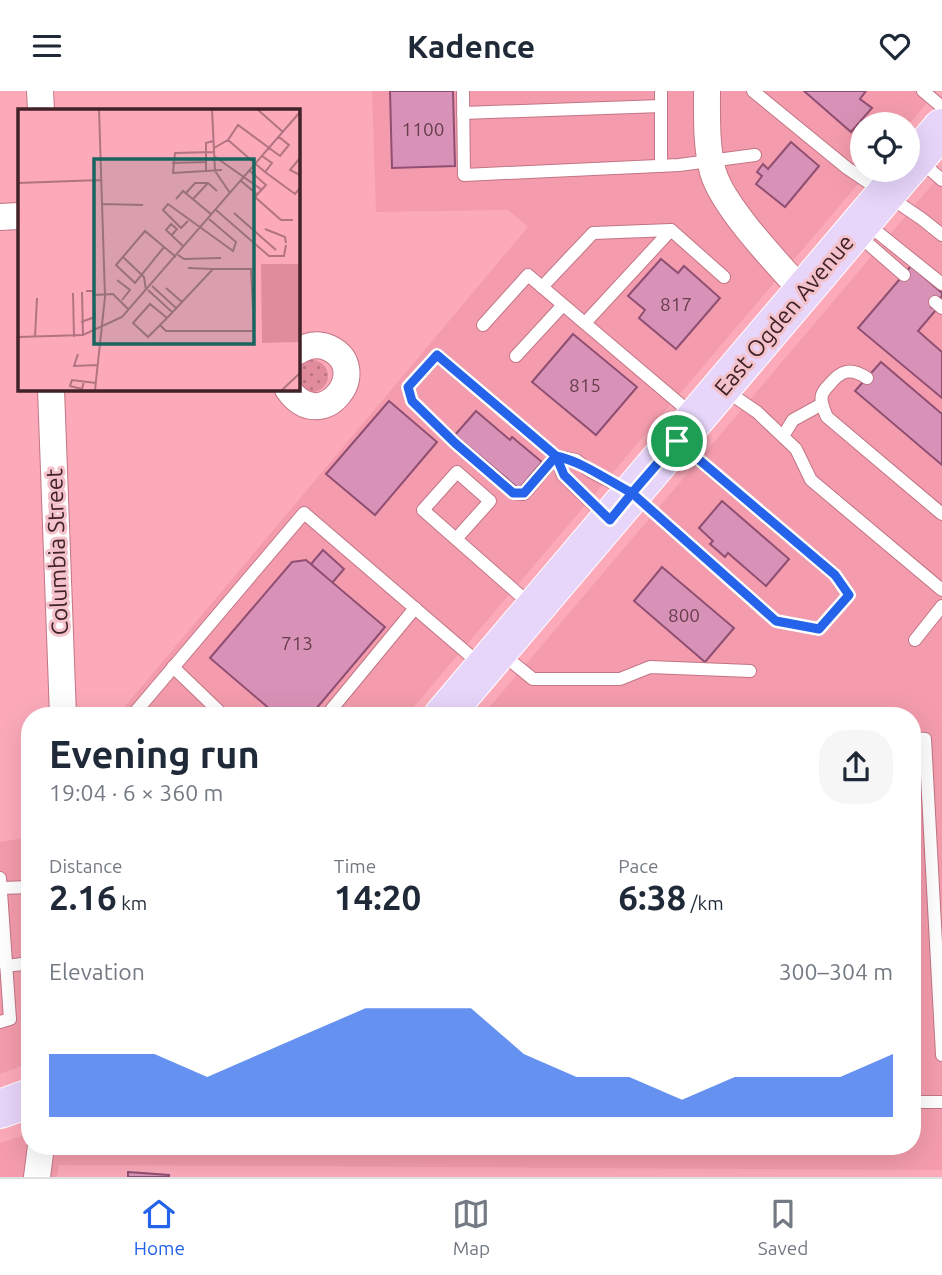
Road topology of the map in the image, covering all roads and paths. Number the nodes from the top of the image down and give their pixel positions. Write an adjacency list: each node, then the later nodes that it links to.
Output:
1 (40, 91): 9 (street)
2 (463, 91): 10 (lane)
3 (661, 91): 7 (lane)
4 (707, 91): 13 (street)
5 (753, 91): 15 (lane)
6 (923, 91): 8 (lane)
7 (661, 106): 10 (lane); 14 (lane)
8 (942, 107)
9 (41, 109)
10 (463, 113): 14 (lane)
11 (942, 128): 15 (main road, East Ogden Avenue)
12 (755, 155): 13 (lane)
13 (711, 163): 14 (lane); 24 (street)
14 (661, 166)
15 (897, 189): 19 (lane); 20 (lane); 22 (lane); 24 (main road, East Ogden Avenue)
16 (0, 216): 17 (street)
17 (18, 216)
18 (671, 230): 21 (lane); 23 (lane); 26 (lane)
19 (942, 235)
20 (904, 275)
21 (724, 277)
22 (942, 284)
23 (542, 287): 25 (lane); 27 (lane)
24 (803, 292): 31 (main road, East Ogden Avenue)
25 (563, 305): 26 (lane); 29 (lane)
26 (585, 323): 35 (lane)
27 (483, 325)
28 (299, 351): 33 (street)
29 (516, 356)
30 (867, 378): 34 (lane)
31 (722, 388): 35 (main road, East Ogden Avenue); 36 (lane)
32 (51, 390): 49 (street, Columbia Street)
33 (289, 390)
34 (822, 404): 36 (lane); 39 (lane)
35 (687, 430): 38 (main road, East Ogden Avenue); 38 (lane)
36 (783, 436): 41 (lane)
37 (556, 456): 37 (lane); 38 (lane); 38 (lane)
38 (621, 507): 44 (main road, East Ogden Avenue)
39 (942, 514)
40 (456, 540): 40 (lane); 44 (lane)
41 (942, 590)
42 (942, 606): 45 (lane)
43 (415, 608): 46 (lane); 47 (lane); 52 (lane)
44 (534, 608): 46 (main road, East Ogden Avenue)
45 (915, 640)
46 (491, 659): 48 (lane); 53 (main road, East Ogden Avenue)
47 (173, 667): 50 (lane); 51 (lane)
48 (750, 671)
49 (63, 707)
50 (139, 707)
51 (215, 707)
52 (333, 707)
53 (451, 707)
54 (921, 739): 64 (lane)
55 (1, 887): 56 (lane); 57 (lane)
56 (21, 887)
57 (1, 907): 58 (lane)
58 (2, 929): 59 (lane)
59 (3, 959): 60 (lane); 61 (lane)
60 (21, 962)
61 (4, 988): 62 (lane)
62 (5, 1010): 63 (lane)
63 (0, 1022)
64 (942, 1055)
65 (21, 1101): 68 (main road)
66 (921, 1102): 67 (lane)
67 (942, 1102)
68 (0, 1109)
69 (40, 1155): 70 (street)
70 (37, 1177)

